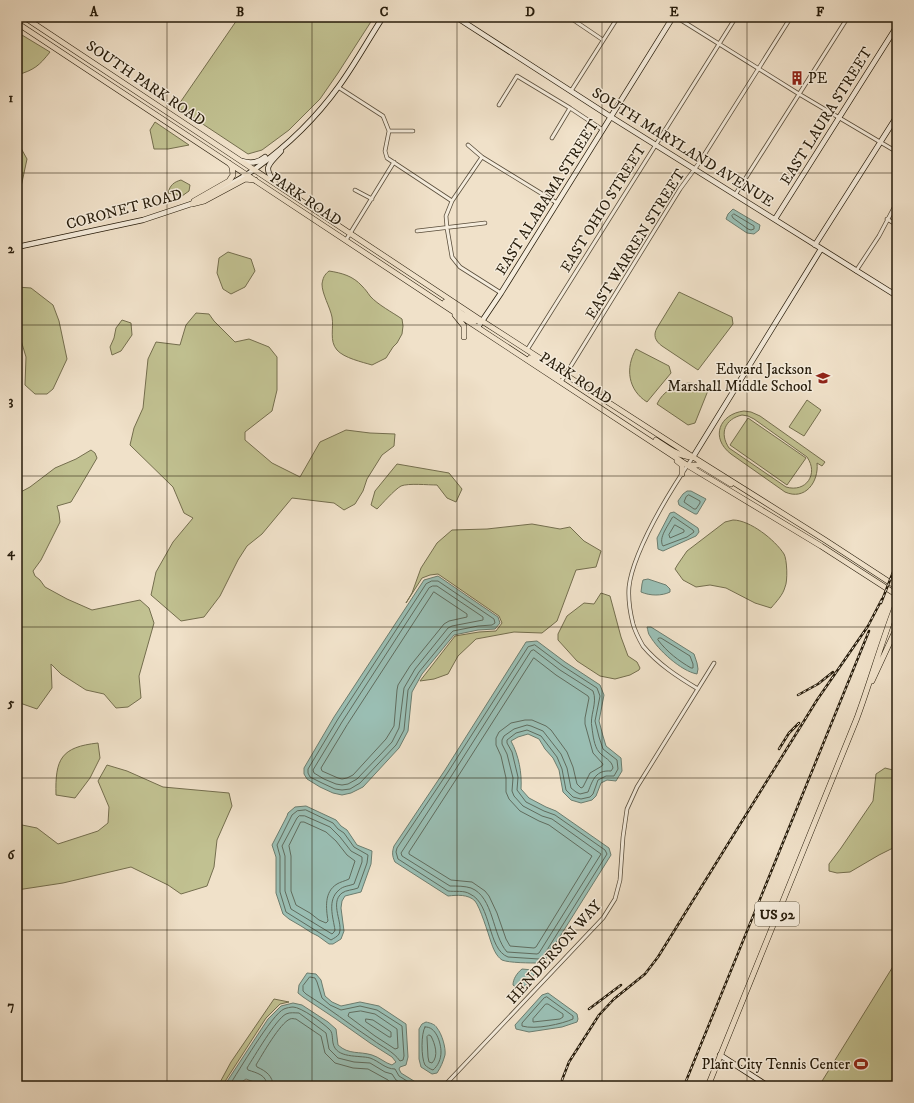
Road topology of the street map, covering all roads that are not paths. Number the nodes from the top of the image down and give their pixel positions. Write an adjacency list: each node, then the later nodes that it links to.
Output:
1 (24, 17): 34 (main road, SOUTH PARK ROAD)
2 (383, 17): 15 (street)
3 (456, 17): 16 (street, SOUTH MARYLAND AVENUE)
4 (569, 17): 12 (street)
5 (618, 17): 12 (street)
6 (675, 17): 13 (street); 21 (street, EAST ALABAMA STREET)
7 (736, 17): 13 (street, EAST OHIO STREET)
8 (791, 17): 14 (street, EAST WARREN STREET)
9 (848, 17): 17 (street)
10 (17, 23): 27 (main road, SOUTH PARK ROAD)
11 (897, 26): 22 (street, EAST LAURA STREET)
12 (603, 40): 16 (street)
13 (719, 44): 14 (street); 31 (street, EAST OHIO STREET)
14 (759, 69): 17 (street); 37 (street, EAST WARREN STREET)
15 (338, 87): 24 (street); 28 (street)
16 (571, 91): 21 (street, SOUTH MARYLAND AVENUE)
17 (799, 94): 22 (street); 43 (street)
18 (499, 105): 19 (street)
19 (570, 108): 23 (street); 26 (street)
20 (897, 116): 29 (street)
21 (611, 117): 23 (street, EAST ALABAMA STREET); 31 (street, SOUTH MARYLAND AVENUE)
22 (839, 118): 29 (street); 51 (street, EAST LAURA STREET)
23 (603, 130): 47 (street, EAST ALABAMA STREET)
24 (388, 131): 25 (street); 35 (street)
25 (414, 131)
26 (552, 138)
27 (192, 139): 36 (main road, SOUTH PARK ROAD); 38 (main road)
28 (288, 142): 34 (street); 38 (street, CORONET ROAD); 41 (street)
29 (881, 142): 32 (street); 59 (street)
30 (468, 145): 33 (street)
31 (655, 145): 37 (street, SOUTH MARYLAND AVENUE); 71 (street, EAST OHIO STREET)
32 (897, 152)
33 (482, 157): 45 (street); 47 (street)
34 (239, 160): 38 (main road, SOUTH PARK ROAD)
35 (394, 162): 44 (street); 45 (street)
36 (229, 163): 39 (main road, SOUTH PARK ROAD); 48 (main road)
37 (695, 169): 43 (street, SOUTH MARYLAND AVENUE); 72 (street, EAST WARREN STREET)
38 (254, 170): 39 (street, CORONET ROAD); 41 (main road, PARK ROAD)
39 (247, 174): 40 (main road, PARK ROAD); 48 (street, CORONET ROAD); 49 (main road)
40 (256, 180): 48 (main road); 50 (main road, PARK ROAD)
41 (277, 185): 49 (main road, PARK ROAD)
42 (356, 190): 44 (street)
43 (735, 194): 51 (street, SOUTH MARYLAND AVENUE)
44 (372, 199): 57 (street)
45 (452, 200): 55 (street)
46 (897, 202): 52 (street)
47 (557, 203): 63 (street, EAST ALABAMA STREET)
48 (190, 204): 60 (street, CORONET ROAD)
49 (311, 208): 57 (main road, PARK ROAD)
50 (300, 210): 57 (main road); 58 (main road, PARK ROAD)
51 (774, 219): 59 (street, SOUTH MARYLAND AVENUE)
52 (887, 219): 54 (street); 62 (street)
53 (485, 223): 55 (street)
54 (897, 225)
55 (447, 228): 56 (street); 63 (street)
56 (417, 231)
57 (350, 234): 58 (street); 67 (main road, PARK ROAD)
58 (346, 240): 64 (main road, PARK ROAD)
59 (815, 245): 61 (street, SOUTH MARYLAND AVENUE)
60 (17, 247)
61 (821, 248): 62 (street, SOUTH MARYLAND AVENUE); 75 (street)
62 (856, 271): 65 (street, SOUTH MARYLAND AVENUE)
63 (501, 293): 67 (street, EAST ALABAMA STREET)
64 (429, 295): 66 (main road, PARK ROAD); 67 (main road)
65 (897, 295)
66 (451, 310): 68 (main road, PARK ROAD); 69 (main road)
67 (482, 321): 68 (street, EAST ALABAMA STREET); 71 (main road, PARK ROAD)
68 (478, 327): 70 (main road, PARK ROAD)
69 (464, 337)
70 (510, 349): 72 (main road); 73 (main road, PARK ROAD)
71 (527, 350): 72 (main road, PARK ROAD)
72 (566, 375): 73 (street, EAST WARREN STREET); 75 (main road, PARK ROAD)
73 (561, 382): 74 (main road, PARK ROAD)
74 (637, 432): 75 (main road); 76 (main road, PARK ROAD); 77 (main road)
75 (692, 457): 76 (street); 78 (main road, PARK ROAD)
76 (687, 465): 77 (street); 78 (main road); 80 (main road, PARK ROAD)
77 (682, 474): 84 (street)
78 (747, 491): 79 (main road, PARK ROAD)
79 (897, 587)
80 (897, 594)
81 (897, 602): 85 (main road, US 92)
82 (897, 627): 85 (main road, US 92)
83 (714, 663): 84 (street, HENDERSON WAY)
84 (698, 689): 87 (street, HENDERSON WAY)
85 (865, 696): 86 (main road, US 92)
86 (720, 1055): 88 (main road, US 92); 89 (street)
87 (444, 1086)
88 (708, 1086)
89 (768, 1086)

